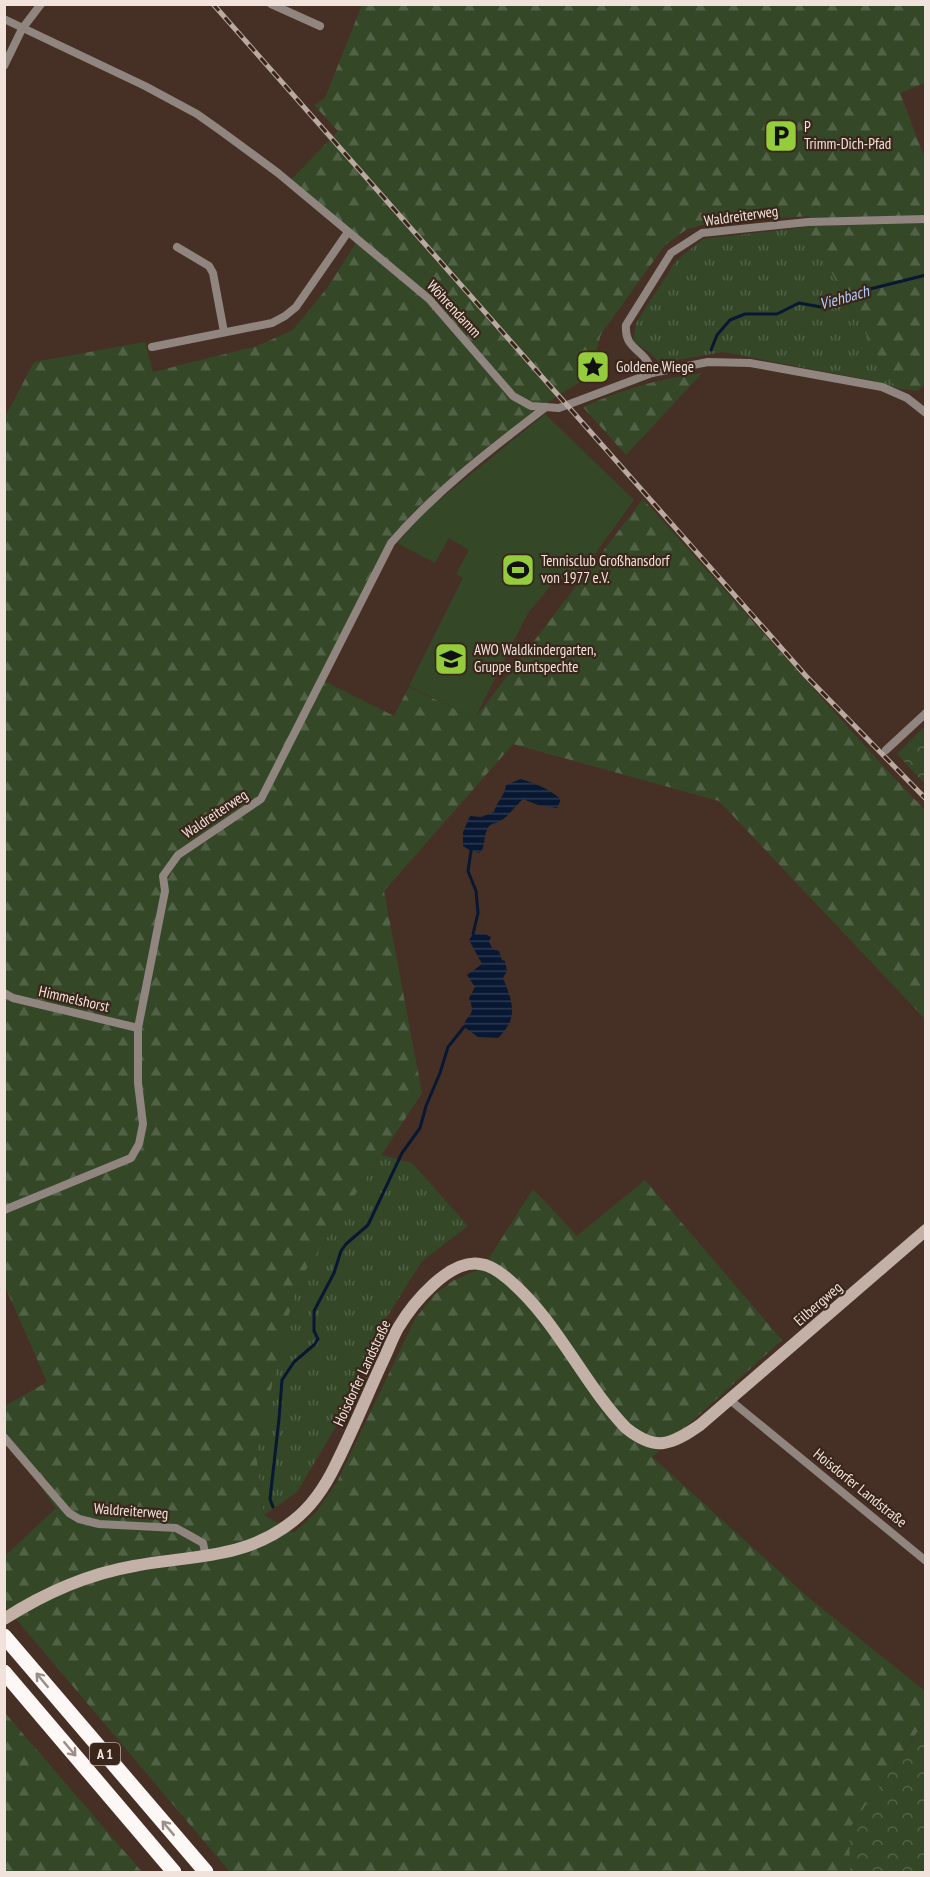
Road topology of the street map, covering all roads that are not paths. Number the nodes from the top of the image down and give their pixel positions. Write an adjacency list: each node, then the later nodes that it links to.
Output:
1 (40, 4): 5 (street)
2 (271, 4): 4 (street)
3 (4, 19): 5 (street, Wöhrendamm)
4 (320, 26)
5 (22, 29): 6 (street); 8 (street, Wöhrendamm)
6 (4, 66)
7 (926, 219): 12 (street, Waldreiterweg)
8 (348, 232): 10 (street); 13 (street, Wöhrendamm)
9 (177, 247): 10 (street)
10 (224, 332): 11 (street)
11 (152, 347)
12 (652, 373): 13 (street, Wöhrendamm); 14 (street, Wöhrendamm)
13 (546, 406): 18 (street, Waldreiterweg)
14 (926, 413)
15 (926, 712): 16 (street)
16 (886, 750)
17 (4, 993): 18 (street, Himmelshorst)
18 (138, 1028): 19 (street, Waldreiterweg)
19 (4, 1210)
20 (926, 1230): 21 (main road, Eilbergweg)
21 (730, 1400): 23 (main road, Hoisdorfer Landstraße); 24 (street, Hoisdorfer Landstraße)
22 (4, 1437): 23 (street, Waldreiterweg)
23 (206, 1557): 25 (main road, Hoisdorfer Landstraße)
24 (926, 1561)
25 (4, 1619)
26 (4, 1636): 29 (highway, A 1, one-way to 26)
27 (4, 1672): 28 (highway, A 1, one-way to 28)
28 (174, 1872)
29 (206, 1872)

